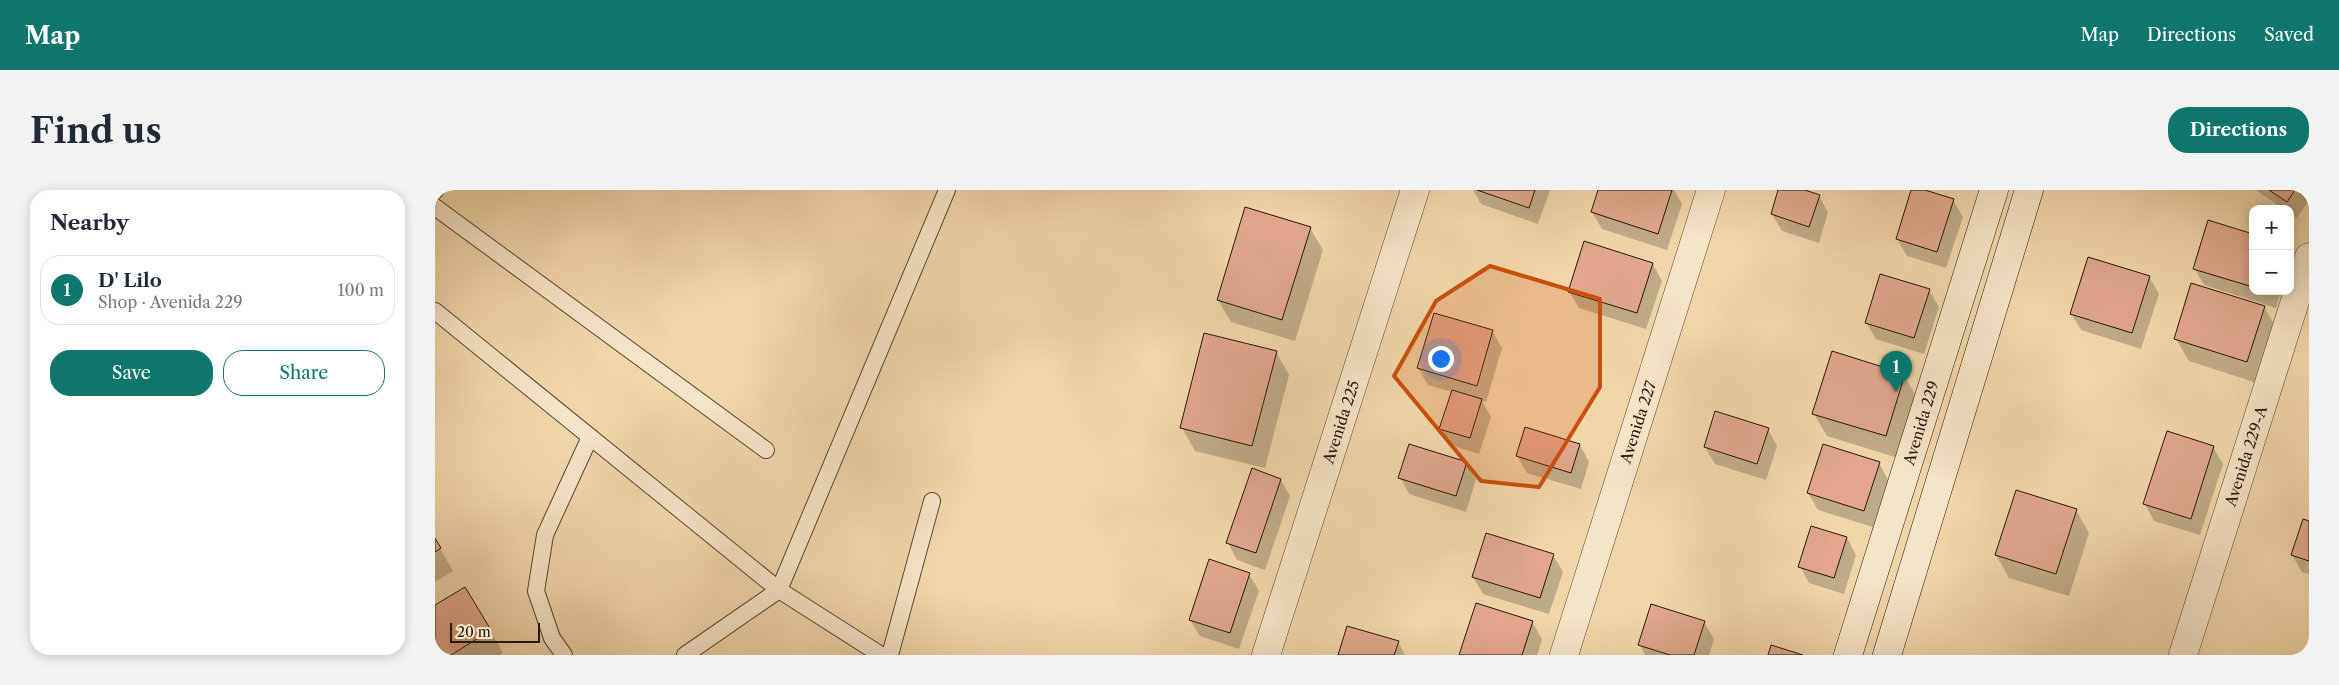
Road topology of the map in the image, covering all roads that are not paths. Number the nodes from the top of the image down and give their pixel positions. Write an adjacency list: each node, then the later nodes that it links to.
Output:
1 (947, 190): 14 (lane)
2 (1415, 190): 19 (street, Avenida 225)
3 (1711, 190): 20 (street, Avenida 227)
4 (1994, 190): 9 (street, Avenida 229)
5 (2029, 190): 10 (street)
6 (435, 207): 12 (lane)
7 (2309, 257): 23 (street, Avenida 229-A)
8 (435, 311): 11 (lane)
9 (1921, 422): 10 (street); 21 (street, Avenida 229)
10 (1956, 432): 22 (street)
11 (590, 437): 14 (lane); 15 (lane)
12 (766, 450)
13 (932, 501): 18 (lane)
14 (779, 590): 16 (lane); 17 (lane)
15 (564, 655)
16 (685, 655)
17 (881, 655)
18 (890, 655)
19 (1267, 655)
20 (1564, 655)
21 (1848, 655)
22 (1887, 655)
23 (2183, 655)

